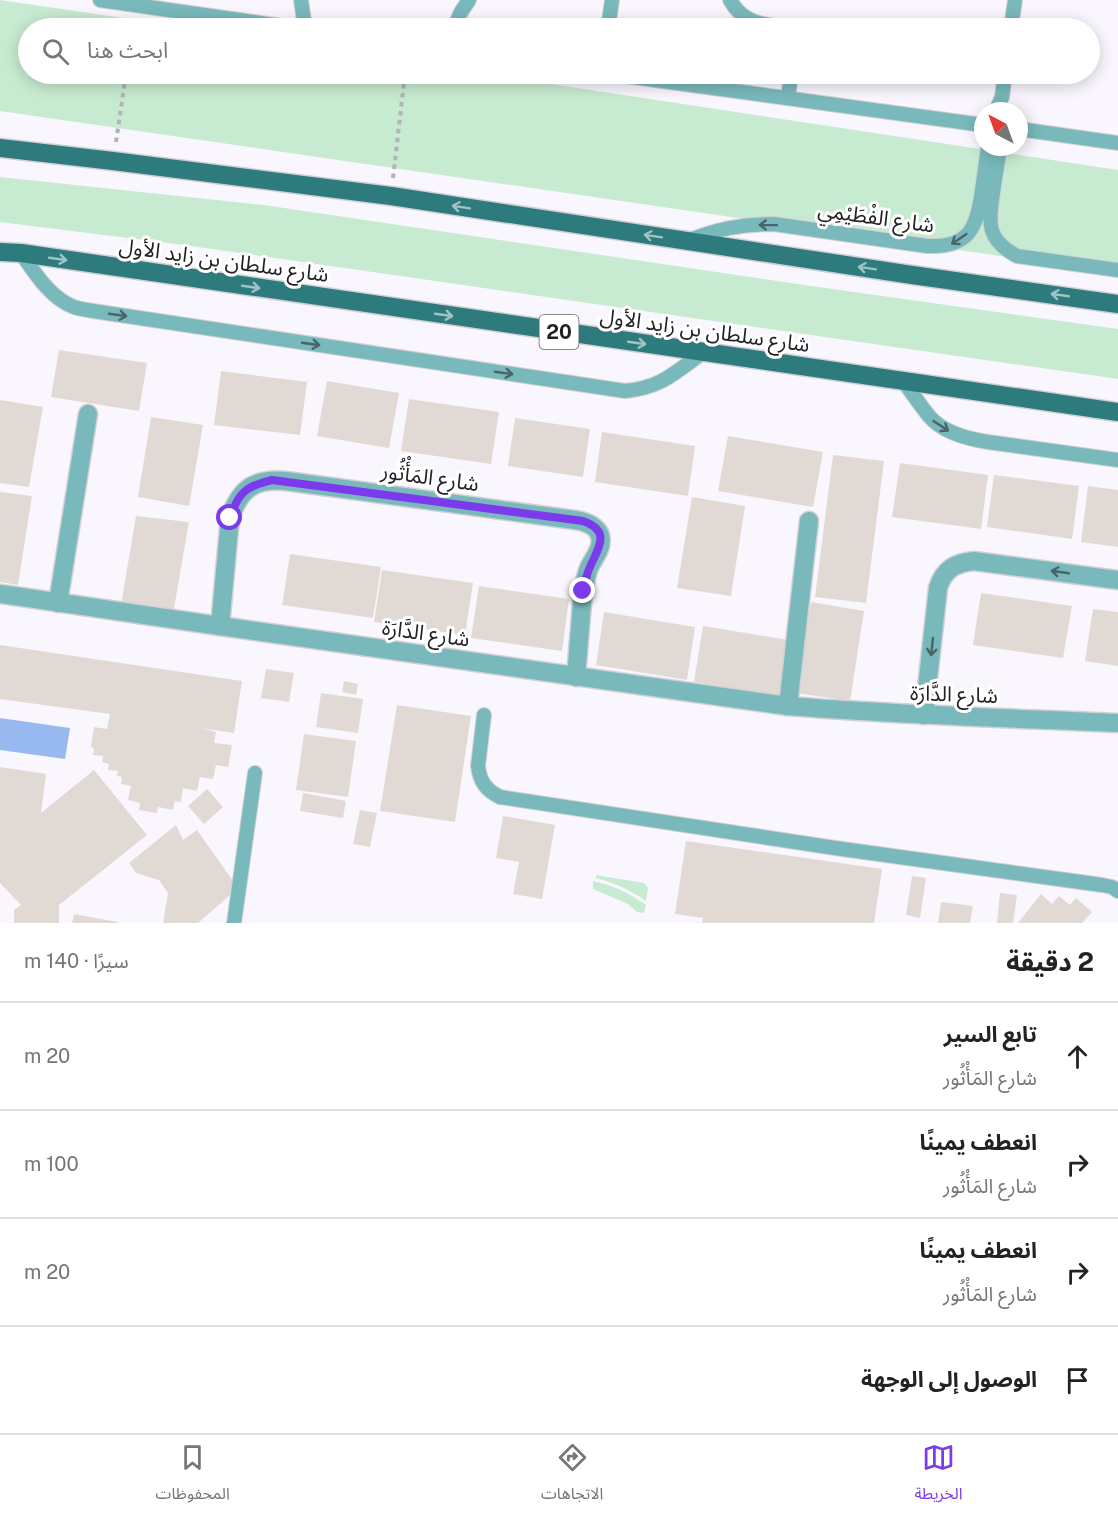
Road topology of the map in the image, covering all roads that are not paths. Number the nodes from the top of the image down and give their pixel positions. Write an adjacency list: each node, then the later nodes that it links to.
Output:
1 (100, 0): 7 (lane)
2 (301, 0): 8 (lane)
3 (469, 0): 9 (lane)
4 (612, 0): 10 (lane)
5 (730, 0): 11 (lane)
6 (1015, 0): 12 (lane)
7 (226, 18)
8 (304, 18)
9 (458, 18)
10 (609, 18)
11 (747, 18)
12 (1012, 18)
13 (685, 84): 17 (lane)
14 (790, 84): 17 (lane)
15 (1003, 84): 16 (lane)
16 (1002, 97): 18 (lane); 19 (lane)
17 (788, 98): 20 (lane)
18 (1000, 102)
19 (1003, 102)
20 (974, 124)
21 (1028, 130): 22 (lane)
22 (1118, 142)
23 (0, 148): 26 (main road, one-way to 23)
24 (987, 156): 26 (lane, شارع الفْطَيْمِي, one-way to 26)
25 (999, 156): 28 (lane)
26 (687, 241): 29 (main road, one-way to 26)
27 (9, 254): 30 (main road, شارع سلطان بن زايد الأول / 20, one-way to 30); 30 (lane, one-way to 30)
28 (1118, 270)
29 (1118, 304)
30 (702, 353): 31 (main road, شارع سلطان بن زايد الأول / 20)
31 (904, 381): 32 (main road, شارع سلطان بن زايد الأول / 20); 34 (lane, one-way to 34)
32 (1118, 412)
33 (88, 414): 38 (street)
34 (1118, 460)
35 (808, 521): 41 (street)
36 (1118, 580): 43 (street, one-way to 43)
37 (0, 594): 38 (street, شارع الدَّارَة)
38 (58, 603): 39 (street, شارع الدَّارَة)
39 (220, 626): 40 (street, شارع الدَّارَة); 40 (street, شارع المَأْثُور)
40 (576, 676): 41 (street, شارع الدَّارَة)
41 (788, 706): 43 (street, شارع الدَّارَة)
42 (484, 715): 46 (lane)
43 (924, 715): 44 (street, شارع الدَّارَة)
44 (1118, 723)
45 (255, 772): 47 (lane)
46 (1118, 891)
47 (234, 923)

